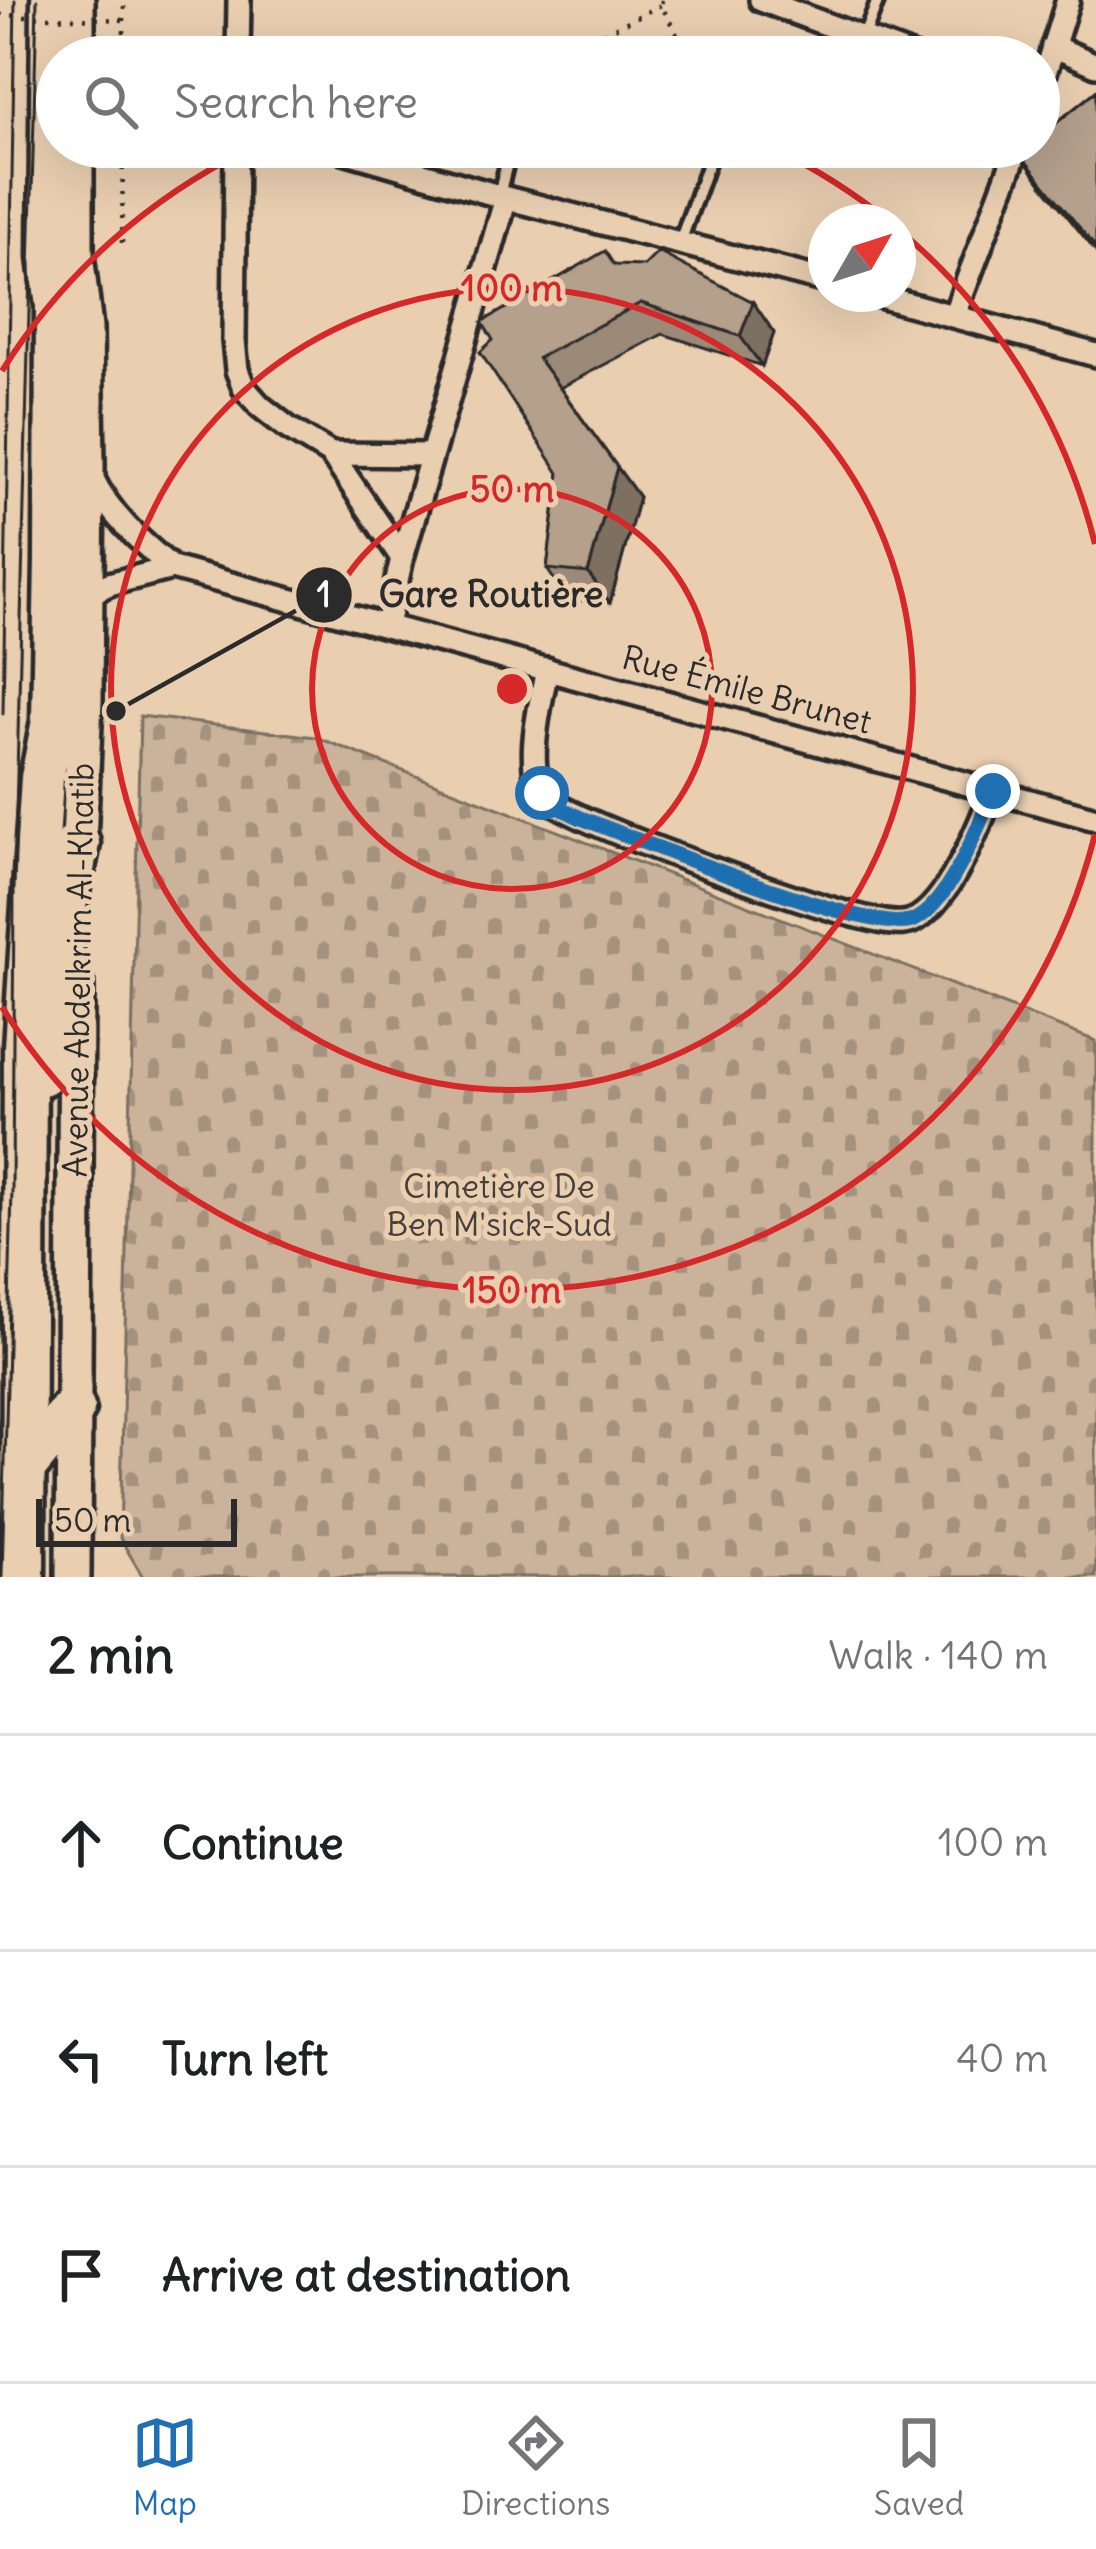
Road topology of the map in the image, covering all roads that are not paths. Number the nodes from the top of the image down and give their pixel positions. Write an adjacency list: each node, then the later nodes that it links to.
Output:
1 (53, 0): 7 (highway)
2 (77, 0): 8 (street)
3 (239, 0): 9 (street)
4 (760, 0): 10 (street)
5 (878, 0): 11 (lane)
6 (1068, 0): 12 (street)
7 (53, 36)
8 (77, 36)
9 (238, 36)
10 (835, 36)
11 (864, 36)
12 (1057, 36)
13 (1060, 49): 14 (street)
14 (1096, 65)
15 (52, 168): 27 (highway)
16 (76, 168): 27 (street, Avenue Abdelkrim Al-Khatib)
17 (235, 168): 29 (street)
18 (402, 168): 22 (street)
19 (507, 168): 22 (lane)
20 (706, 168): 23 (lane)
21 (1010, 168): 26 (street)
22 (502, 197): 23 (street); 30 (street)
23 (680, 242): 24 (street)
24 (808, 276)
25 (916, 306): 26 (street)
26 (954, 316): 28 (street)
27 (71, 317): 31 (street, Avenue Abdelkrim Al-Khatib); 40 (highway)
28 (1096, 355)
29 (331, 454): 30 (street); 32 (street)
30 (431, 454): 32 (street)
31 (87, 465): 33 (street, Rue Émile Brunet); 34 (street, Avenue Abdelkrim Al-Khatib)
32 (402, 558): 35 (street)
33 (172, 568): 34 (street, Rue Émile Brunet); 35 (street, Rue Émile Brunet)
34 (85, 596): 39 (street, Avenue Abdelkrim Al-Khatib)
35 (387, 626): 36 (street, Rue Émile Brunet)
36 (548, 669): 37 (street, Rue Émile Brunet); 37 (street)
37 (993, 791): 38 (street, Rue Émile Brunet)
38 (1096, 819)
39 (78, 842): 40 (highway); 41 (street, Avenue Abdelkrim Al-Khatib)
40 (24, 1126): 42 (highway)
41 (73, 1408): 42 (highway); 43 (street, Avenue Abdelkrim Al-Khatib)
42 (25, 1467): 44 (highway)
43 (74, 1575)
44 (23, 1577)

